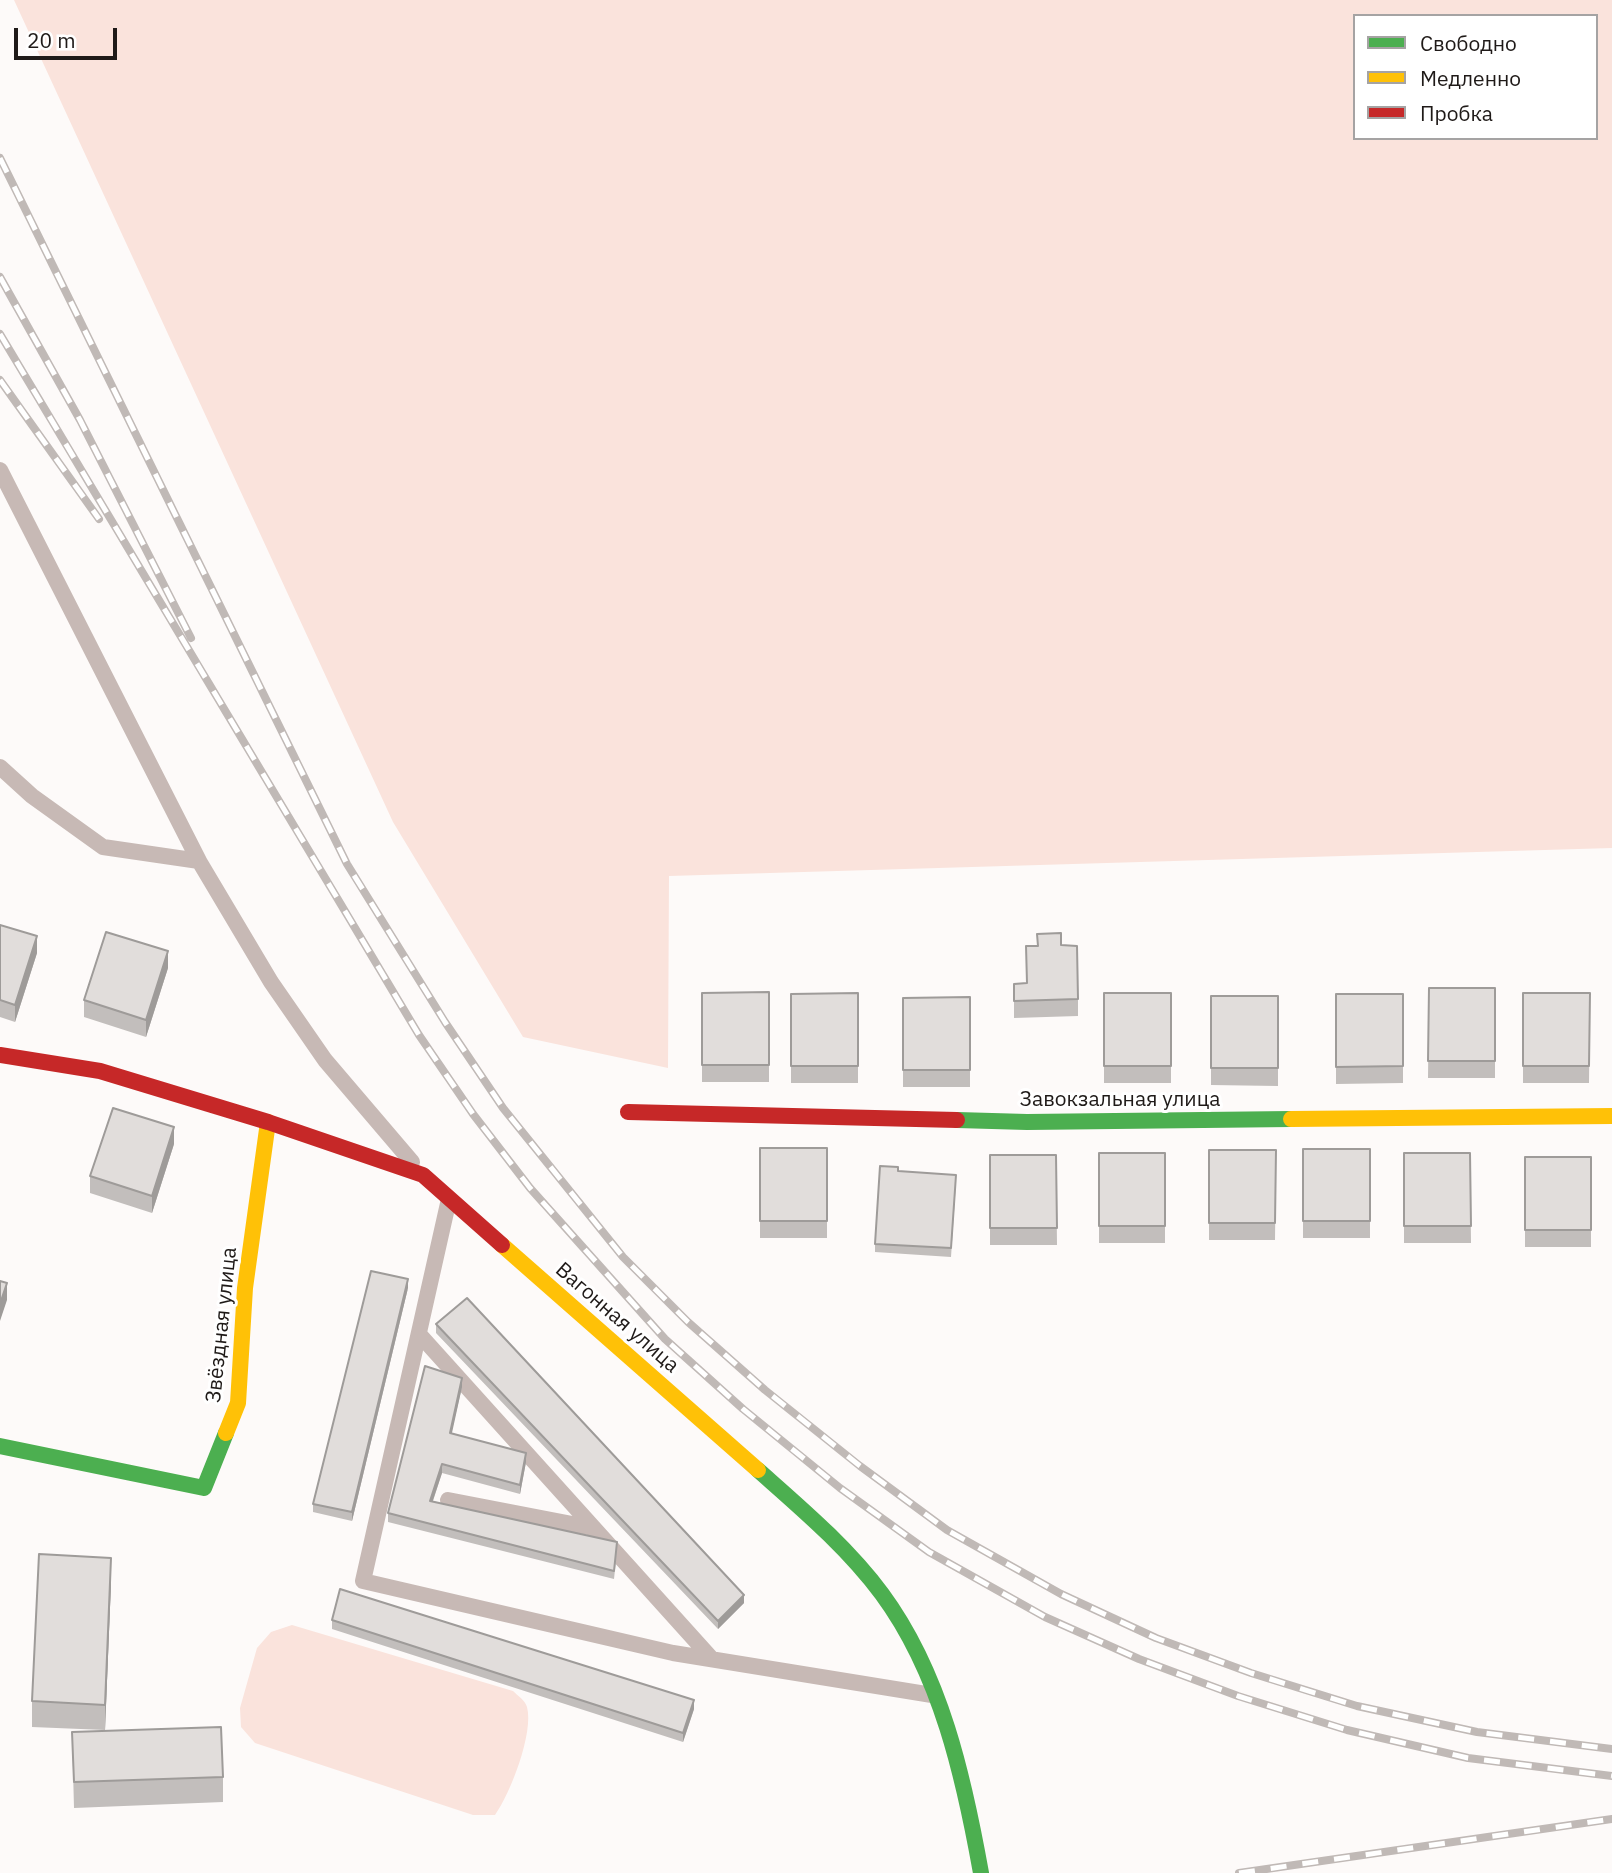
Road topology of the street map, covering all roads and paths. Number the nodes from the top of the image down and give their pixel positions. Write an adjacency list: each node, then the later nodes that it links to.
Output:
1 (0, 470): 3 (lane)
2 (0, 767): 3 (lane)
3 (199, 861): 8 (lane)
4 (0, 1055): 7 (street, Вагонная улица)
5 (628, 1112): 6 (street, Завокзальная улица)
6 (1612, 1116)
7 (268, 1122): 8 (street, Вагонная улица); 11 (street, Звёздная улица)
8 (423, 1175): 9 (street, Вагонная улица)
9 (449, 1199): 10 (lane); 15 (street, Вагонная улица)
10 (419, 1334): 13 (lane); 14 (lane)
11 (0, 1447)
12 (448, 1500): 13 (lane)
13 (593, 1528): 14 (lane)
14 (712, 1659): 15 (lane)
15 (934, 1695): 16 (street, Вагонная улица)
16 (981, 1873)

